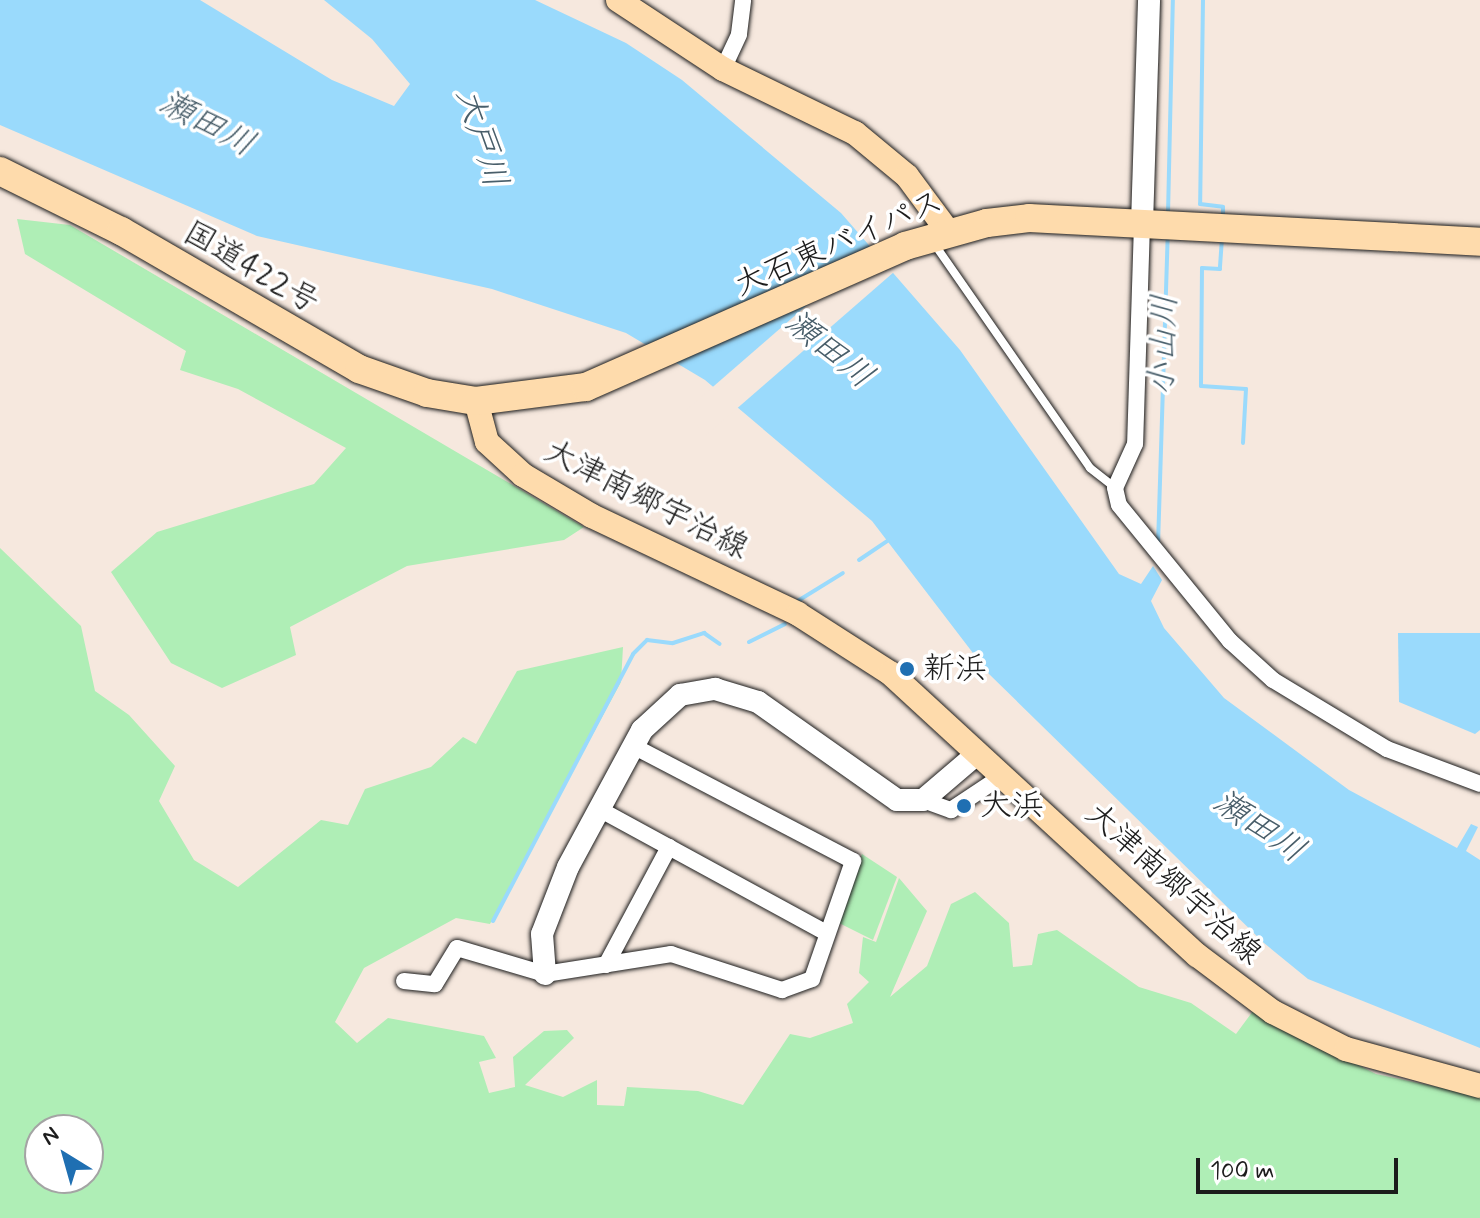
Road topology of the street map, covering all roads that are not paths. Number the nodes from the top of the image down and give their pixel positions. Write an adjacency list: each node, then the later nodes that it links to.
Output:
1 (618, 0): 4 (main road)
2 (743, 0): 4 (street)
3 (1149, 0): 6 (street)
4 (723, 69): 7 (main road)
5 (0, 171): 9 (highway, 国道422号)
6 (1142, 224): 7 (highway, 大石東バイパス); 8 (highway, 大石東バイパス); 10 (street)
7 (927, 238): 9 (highway, 大石東バイパス); 10 (lane)
8 (1480, 242)
9 (476, 401): 12 (main road, 大津南郷宇治線)
10 (1115, 488): 14 (street)
11 (633, 746): 15 (street); 16 (street); 18 (street)
12 (978, 753): 13 (main road, 大津南郷宇治線); 15 (street)
13 (1002, 776): 15 (street); 22 (main road, 大津南郷宇治線)
14 (1480, 784)
15 (923, 800)
16 (599, 809): 17 (street); 20 (street)
17 (669, 847): 18 (street); 19 (street)
18 (825, 932): 19 (street)
19 (606, 965): 20 (street)
20 (545, 974): 21 (street)
21 (404, 981)
22 (1480, 1086)

